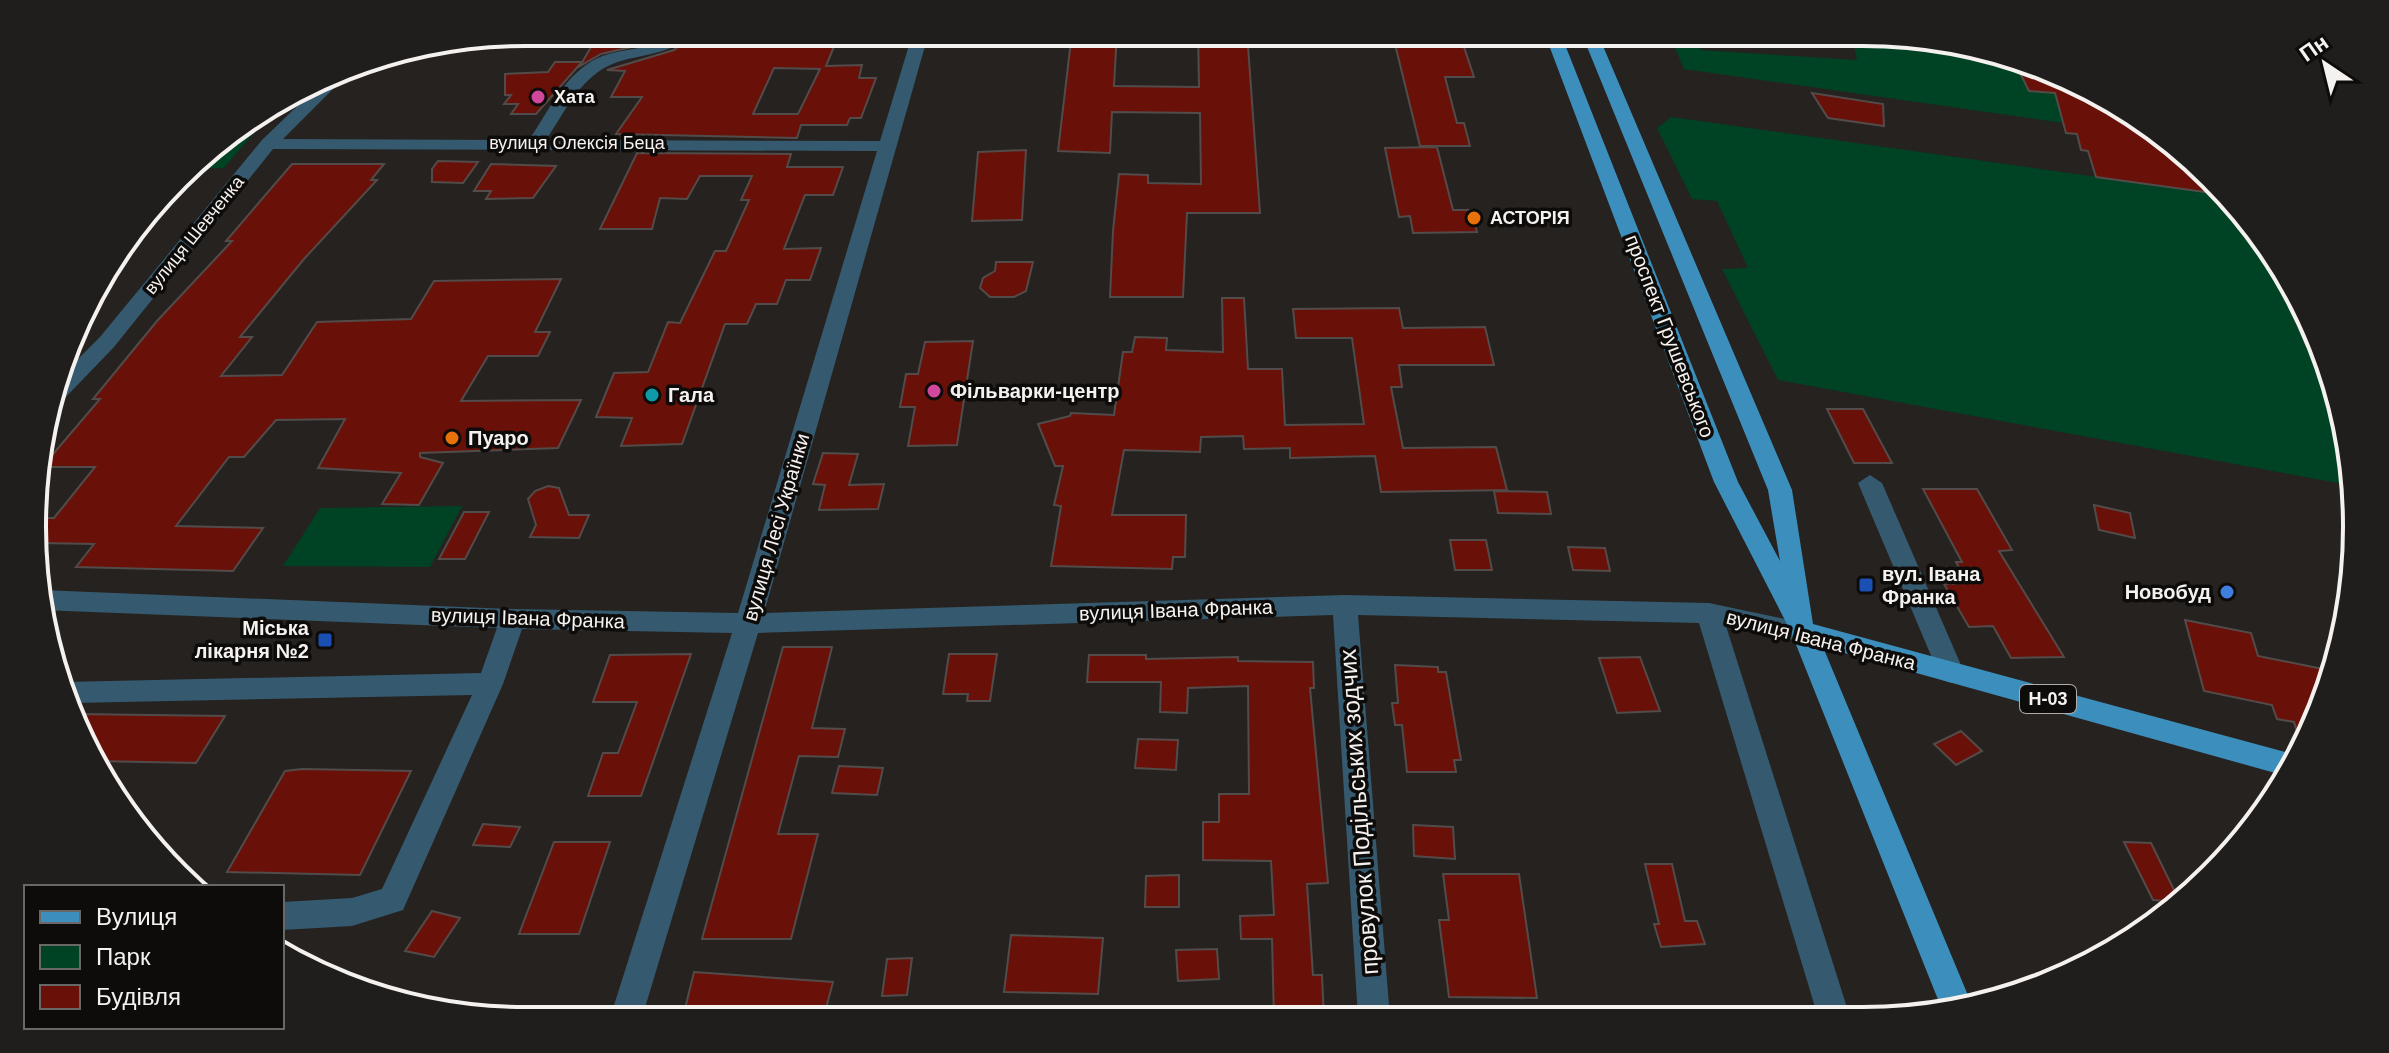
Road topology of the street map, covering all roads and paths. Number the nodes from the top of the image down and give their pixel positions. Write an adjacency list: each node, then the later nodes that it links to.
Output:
1 (659, 46): 6 (street)
2 (917, 46): 8 (street, вулиця Лесі Українки)
3 (1557, 46): 16 (main road, проспект Грушевського)
4 (1595, 46): 16 (main road, проспект Грушевського)
5 (319, 94): 7 (street, вулиця Шевченка)
6 (535, 143): 7 (street, вулиця Олексія Беца); 8 (street, вулиця Олексія Беца)
7 (268, 144): 9 (street, вулиця Шевченка)
8 (886, 146): 15 (street, вулиця Лесі Українки)
9 (69, 381)
10 (1870, 483): 17 (street)
11 (52, 600): 14 (street, вулиця Івана Франка)
12 (1345, 605): 13 (street, вулиця Івана Франка); 15 (street, вулиця Івана Франка); 24 (street, провулок Подільських зодчих)
13 (1709, 613): 16 (street, вулиця Івана Франка); 25 (street)
14 (513, 619): 15 (street, вулиця Івана Франка); 18 (street)
15 (748, 623): 23 (street, вулиця Лесі Українки)
16 (1804, 632): 17 (main road, вулиця Івана Франка / Н-03); 22 (main road, проспект Грушевського)
17 (1951, 672): 20 (main road, вулиця Івана Франка / Н-03)
18 (490, 684): 19 (street); 21 (street)
19 (76, 692)
20 (2281, 762)
21 (284, 916)
22 (1954, 998)
23 (629, 1007)
24 (1373, 1007)
25 (1831, 1007)

